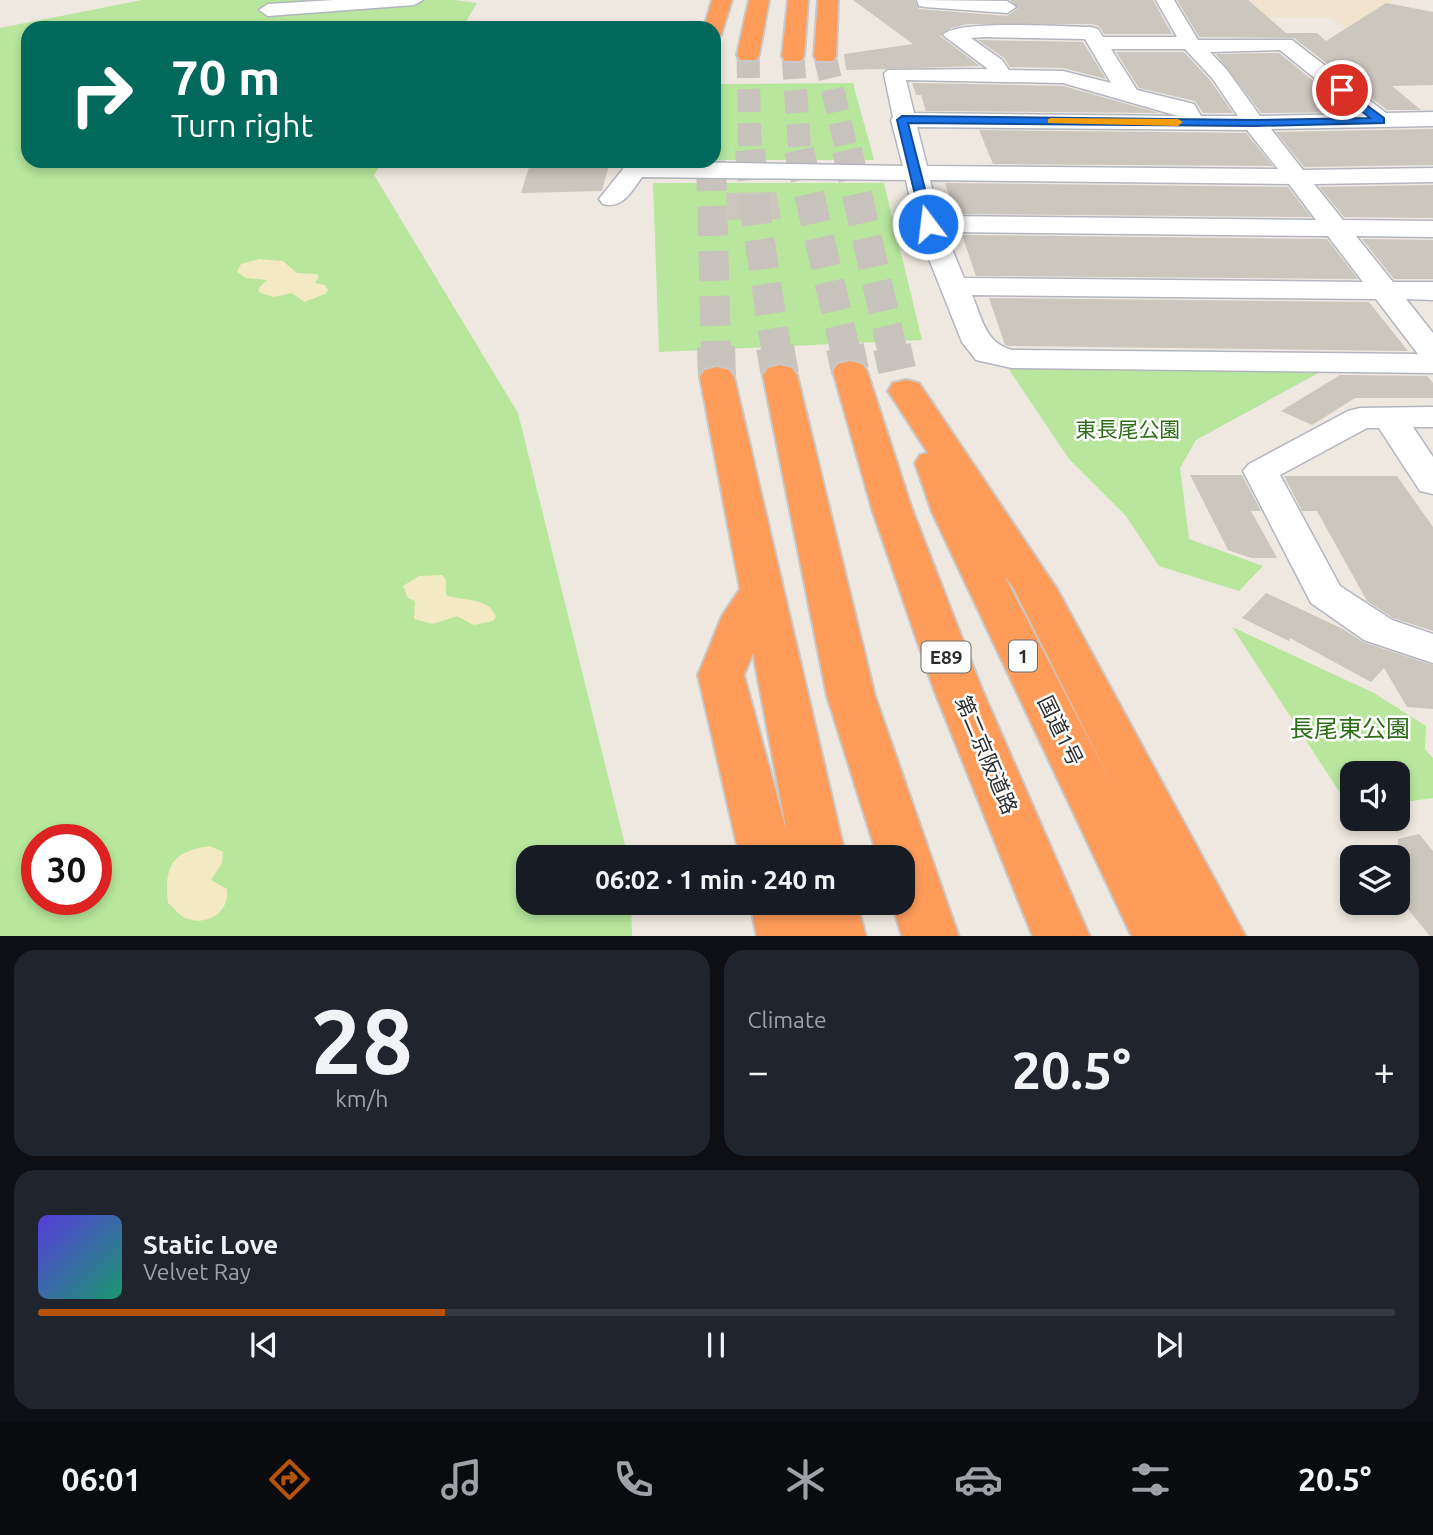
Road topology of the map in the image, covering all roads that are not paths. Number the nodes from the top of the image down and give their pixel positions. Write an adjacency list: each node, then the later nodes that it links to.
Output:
1 (414, 0): 11 (street)
2 (714, 0): 12 (highway)
3 (722, 0): 13 (highway)
4 (759, 0): 16 (highway)
5 (798, 0): 17 (highway)
6 (828, 0): 7 (highway)
7 (842, 0)
8 (1165, 0): 15 (street)
9 (925, 4): 10 (street)
10 (995, 4)
11 (268, 10)
12 (715, 21)
13 (717, 21)
14 (1099, 35): 15 (street); 18 (street); 19 (street)
15 (1192, 45): 22 (street); 24 (street)
16 (748, 55)
17 (793, 55)
18 (1002, 76): 19 (street); 21 (street)
19 (1128, 93): 23 (street)
20 (1433, 119): 22 (street)
21 (902, 120): 23 (street); 27 (street)
22 (1380, 120): 24 (street)
23 (1193, 123): 24 (street)
24 (1254, 123): 29 (street)
25 (635, 168): 30 (street)
26 (721, 168): 27 (street)
27 (915, 172): 29 (street); 31 (street)
28 (1433, 175): 29 (street)
29 (1296, 177): 32 (street)
30 (612, 199)
31 (928, 224): 32 (street); 34 (street)
32 (1335, 227): 33 (street); 35 (street)
33 (1433, 229)
34 (952, 286): 35 (street); 38 (street)
35 (1384, 290): 36 (street); 37 (street)
36 (1433, 291)
37 (1433, 353)
38 (1433, 364)
39 (850, 371): 54 (highway, 第二京阪道路 / E89)
40 (780, 375): 53 (highway)
41 (717, 377): 45 (highway)
42 (1389, 417): 43 (street); 44 (street); 46 (street)
43 (1433, 417)
44 (1433, 483)
45 (763, 590): 47 (highway); 48 (highway)
46 (1433, 649)
47 (764, 845)
48 (816, 845)
49 (781, 915): 51 (highway)
50 (832, 915): 52 (highway)
51 (786, 936)
52 (838, 936)
53 (931, 936)
54 (1062, 936)
55 (1161, 936): 56 (highway, 国道1号 / 1)
56 (1218, 936)

